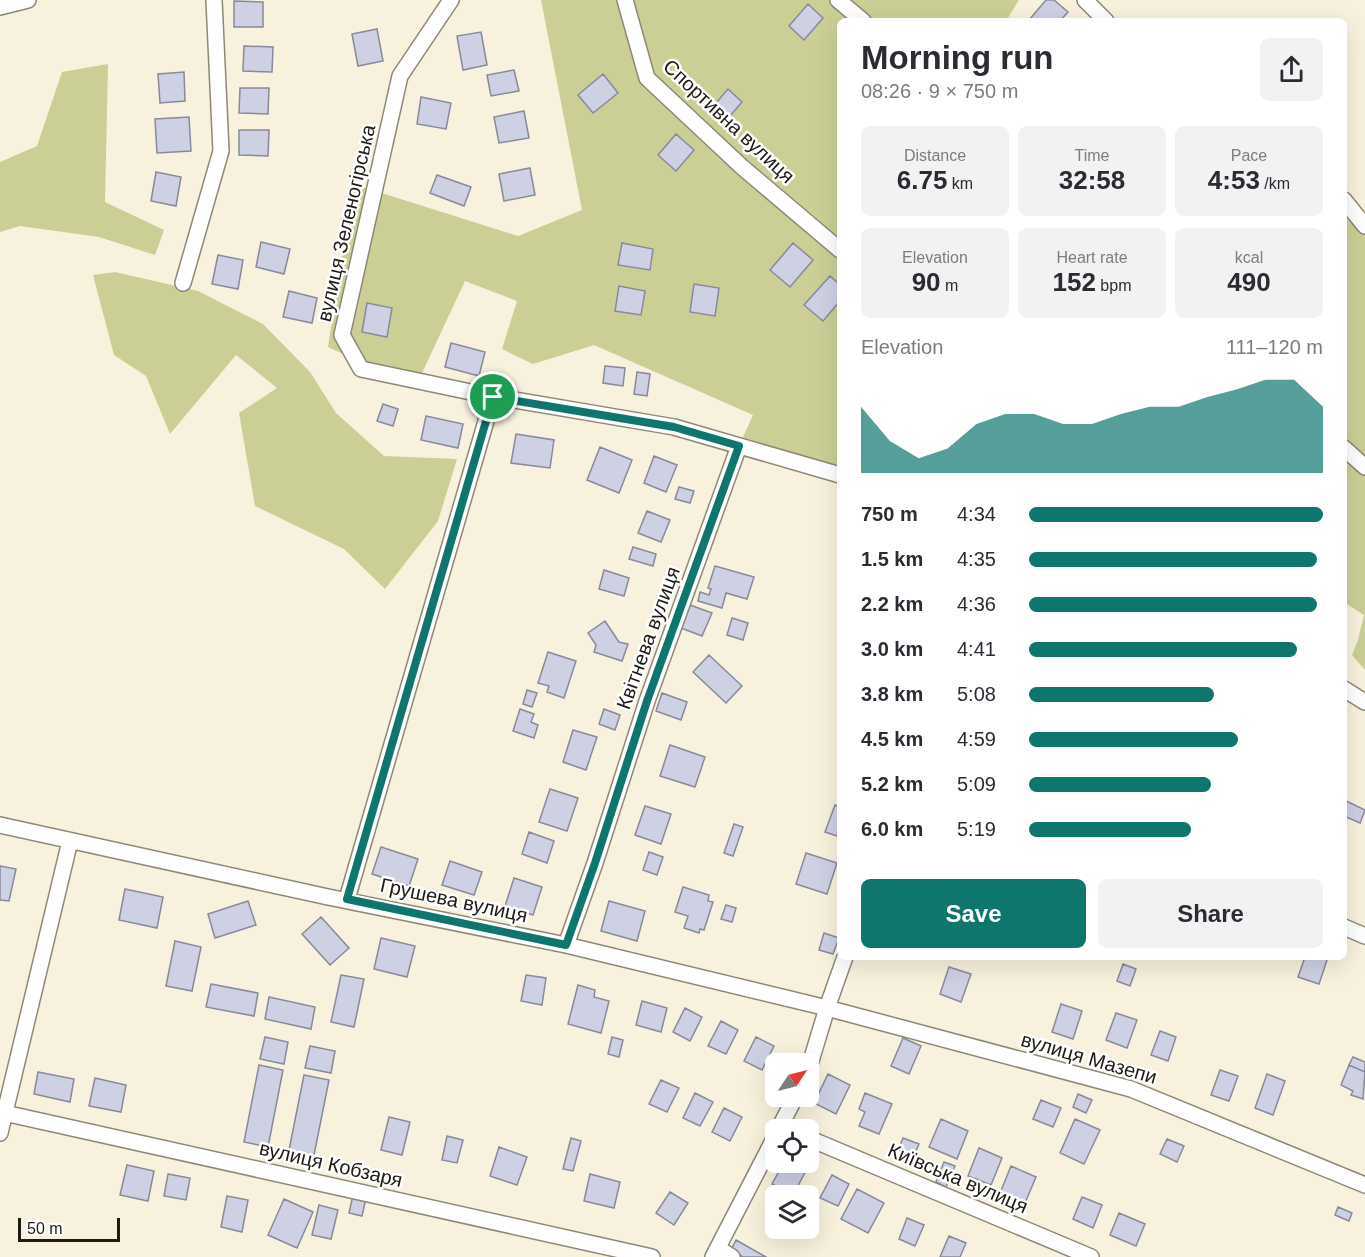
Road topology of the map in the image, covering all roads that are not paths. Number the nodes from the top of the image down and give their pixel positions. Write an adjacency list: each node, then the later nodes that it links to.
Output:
1 (28, 0): 7 (street)
2 (214, 0): 13 (street)
3 (451, 0): 14 (street, вулиця Зеленогірська)
4 (625, 0): 12 (street, Спортивна вулиця)
5 (838, 0): 8 (street)
6 (1084, 0): 9 (street)
7 (0, 6)
8 (859, 18)
9 (1103, 18)
10 (1347, 204): 11 (street)
11 (1365, 226)
12 (837, 246)
13 (183, 283)
14 (493, 397): 15 (street, вулиця Зеленогірська); 23 (street)
15 (739, 446): 18 (street); 26 (street, Квітнева вулиця)
16 (1347, 451): 17 (street)
17 (1365, 467)
18 (837, 475)
19 (1347, 690): 20 (street)
20 (1365, 702)
21 (0, 825): 22 (street, Грушева вулиця)
22 (70, 841): 23 (street, Грушева вулиця); 30 (street)
23 (347, 899): 26 (street, Грушева вулиця)
24 (1347, 928): 25 (street)
25 (1365, 936)
26 (566, 945): 28 (street, Грушева вулиця)
27 (844, 960): 28 (street)
28 (827, 1008): 29 (street); 34 (street, вулиця Мазепи)
29 (813, 1053)
30 (2, 1113): 31 (street); 36 (street, вулиця Кобзаря)
31 (0, 1133)
32 (819, 1143): 38 (street, Київська вулиця)
33 (765, 1160): 35 (street)
34 (1365, 1185)
35 (715, 1253): 37 (street)
36 (652, 1257)
37 (732, 1257)
38 (1091, 1257)

